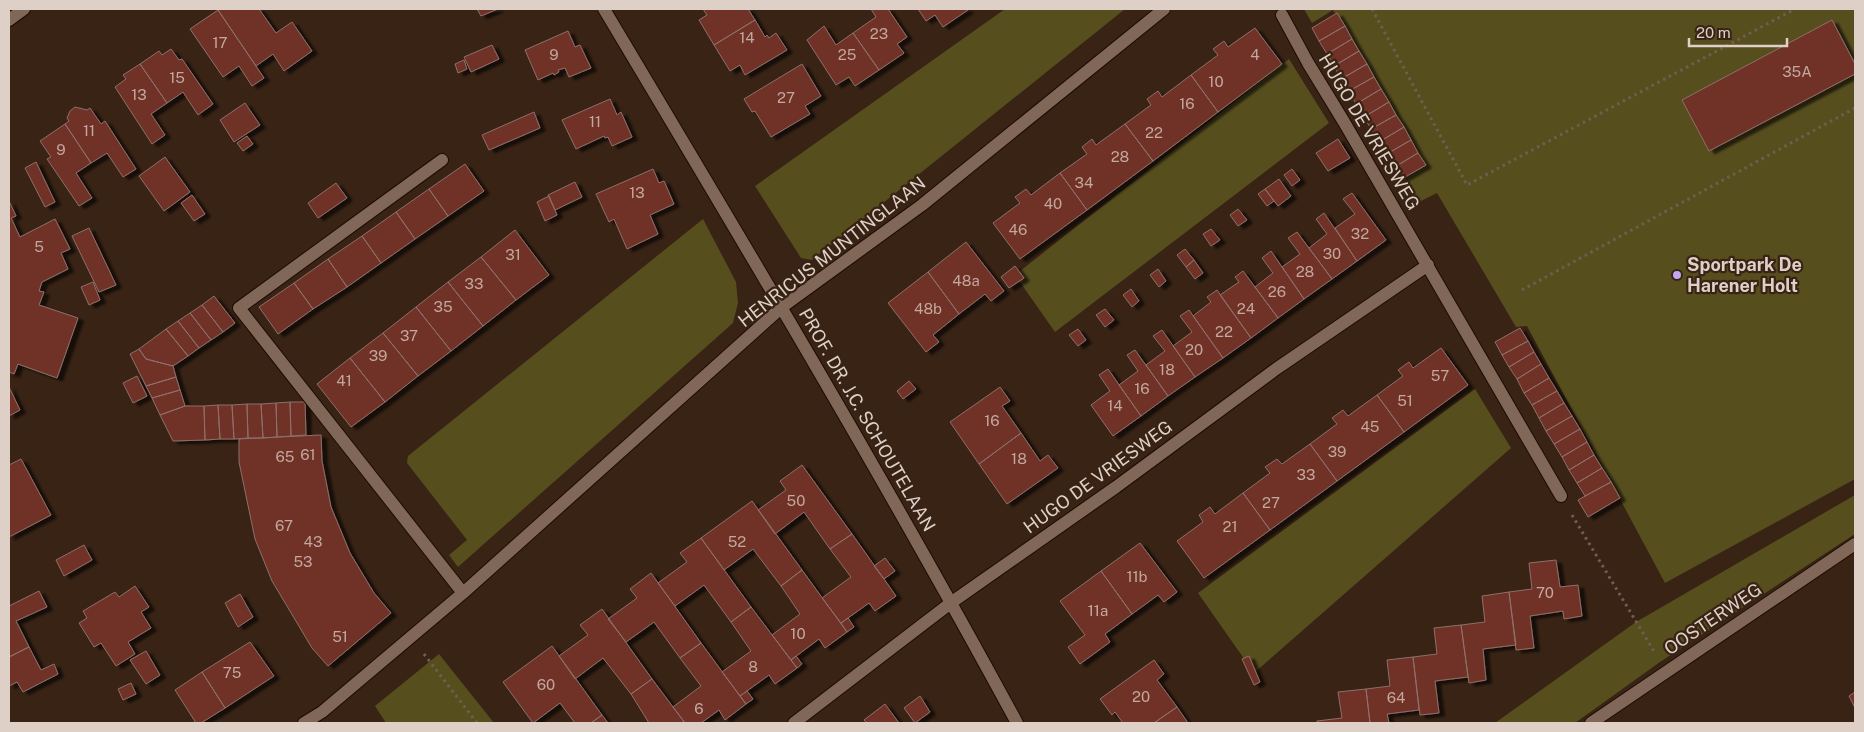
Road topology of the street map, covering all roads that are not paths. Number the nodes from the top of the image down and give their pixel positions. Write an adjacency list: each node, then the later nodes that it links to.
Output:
1 (24, 9): 5 (street)
2 (604, 9): 8 (street, PROF. DR. J.C. SCHOUTELAAN)
3 (1164, 9): 8 (street, HENRICUS MUNTINGLAAN)
4 (1282, 15): 7 (street, HUGO DE VRIESWEG)
5 (9, 20)
6 (442, 160): 11 (street)
7 (1428, 265): 9 (street, HUGO DE VRIESWEG); 12 (street, HUGO DE VRIESWEG)
8 (782, 308): 11 (street, HENRICUS MUNTINGLAAN); 12 (street, PROF. DR. J.C. SCHOUTELAAN)
9 (1561, 496)
10 (1855, 544): 16 (street, OOSTERWEG)
11 (463, 592): 13 (street, HENRICUS MUNTINGLAAN)
12 (952, 602): 14 (street, HUGO DE VRIESWEG); 15 (street, PROF. DR. J.C. SCHOUTELAAN)
13 (304, 723)
14 (794, 723)
15 (1017, 723)
16 (1591, 723)

